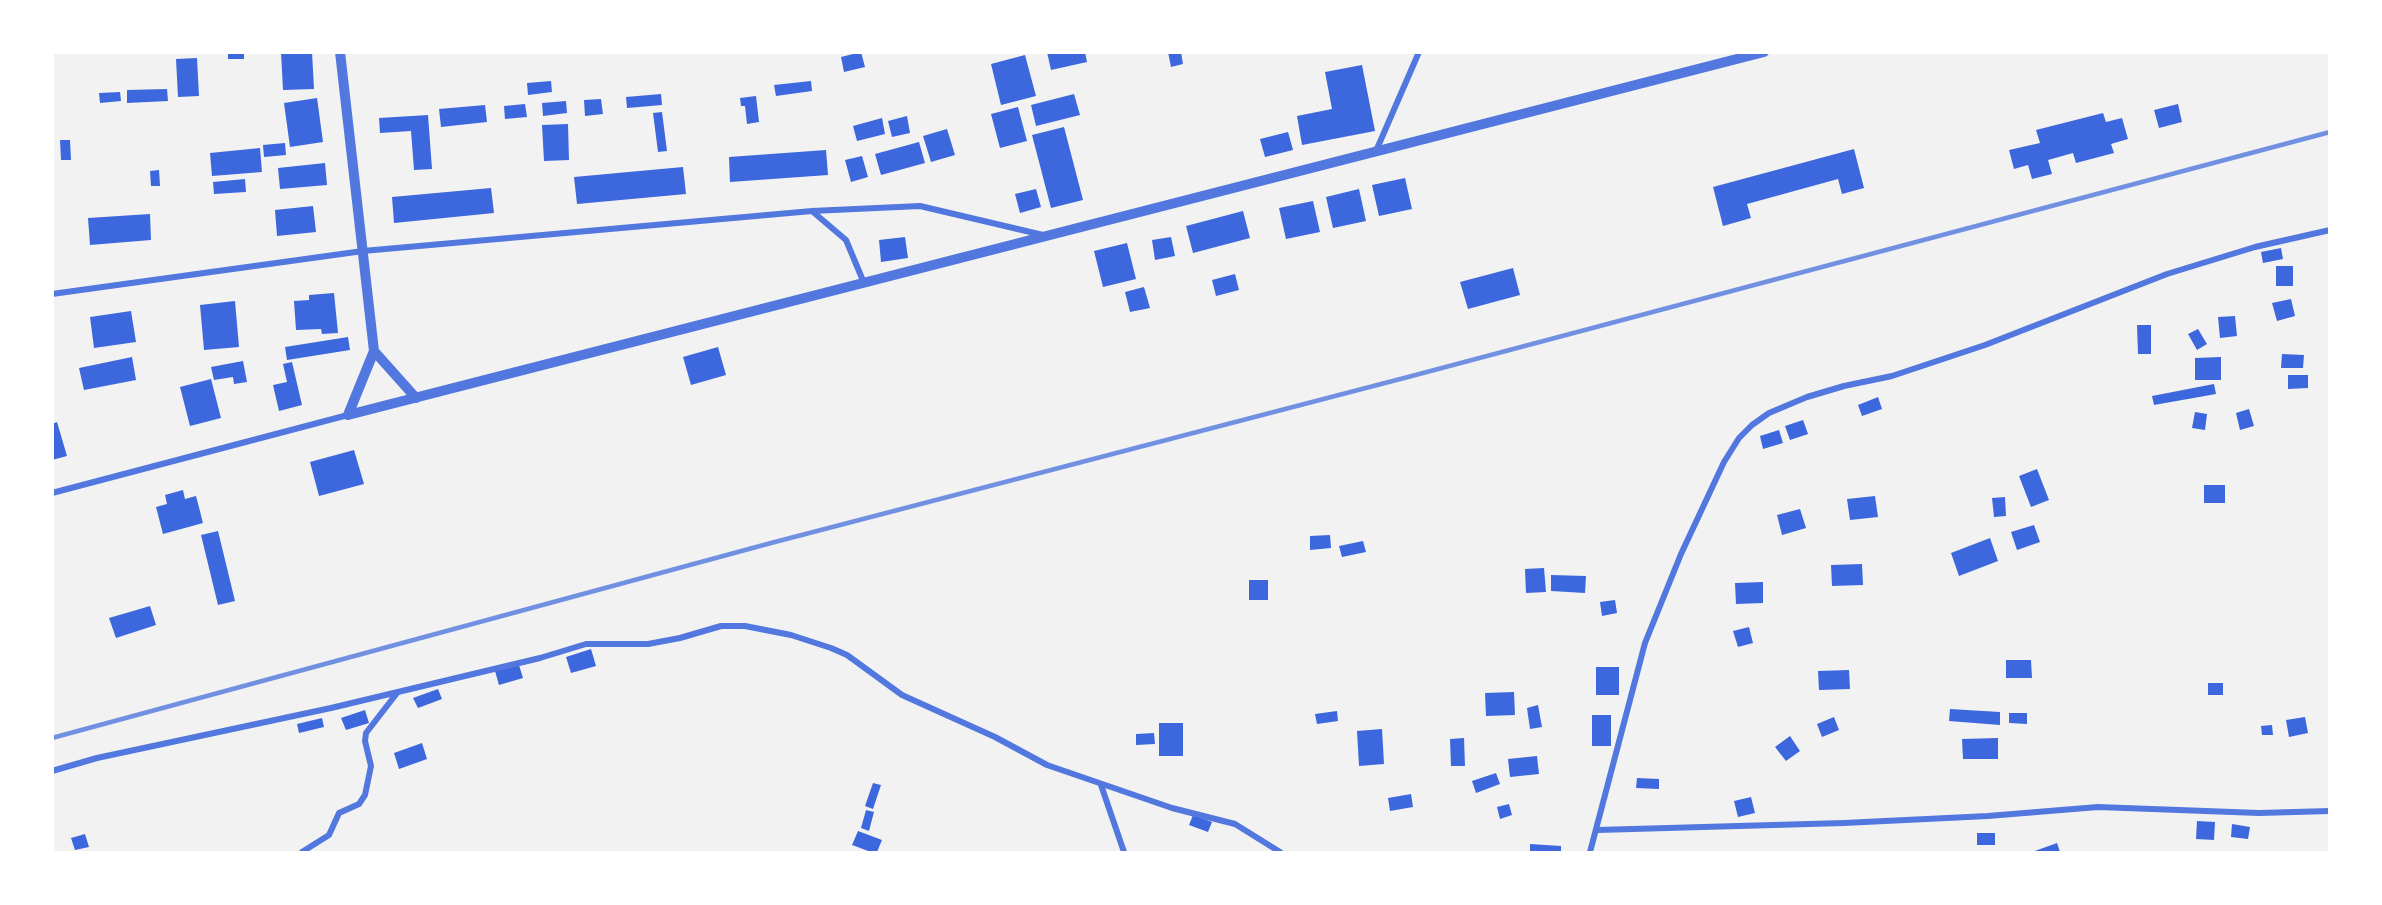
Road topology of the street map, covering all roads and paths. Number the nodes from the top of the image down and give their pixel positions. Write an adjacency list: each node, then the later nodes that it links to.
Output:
1 (340, 52): 9 (street)
2 (1419, 52): 5 (street)
3 (1764, 52): 4 (street)
4 (1747, 55): 5 (street)
5 (1375, 152): 8 (street)
6 (812, 211): 8 (street); 9 (street); 10 (street)
7 (2330, 230): 20 (street)
8 (1048, 236): 10 (street)
9 (363, 251): 11 (street); 12 (street)
10 (864, 283): 13 (street)
11 (52, 294)
12 (374, 351): 13 (street); 14 (street)
13 (416, 398): 14 (street)
14 (348, 416): 15 (street)
15 (52, 493)
16 (397, 692): 17 (street); 18 (street); 21 (street)
17 (52, 771)
18 (1101, 785): 22 (street); 23 (street)
19 (2330, 811): 20 (street)
20 (1597, 830): 24 (street)
21 (302, 852)
22 (1124, 852)
23 (1281, 852)
24 (1590, 852)

